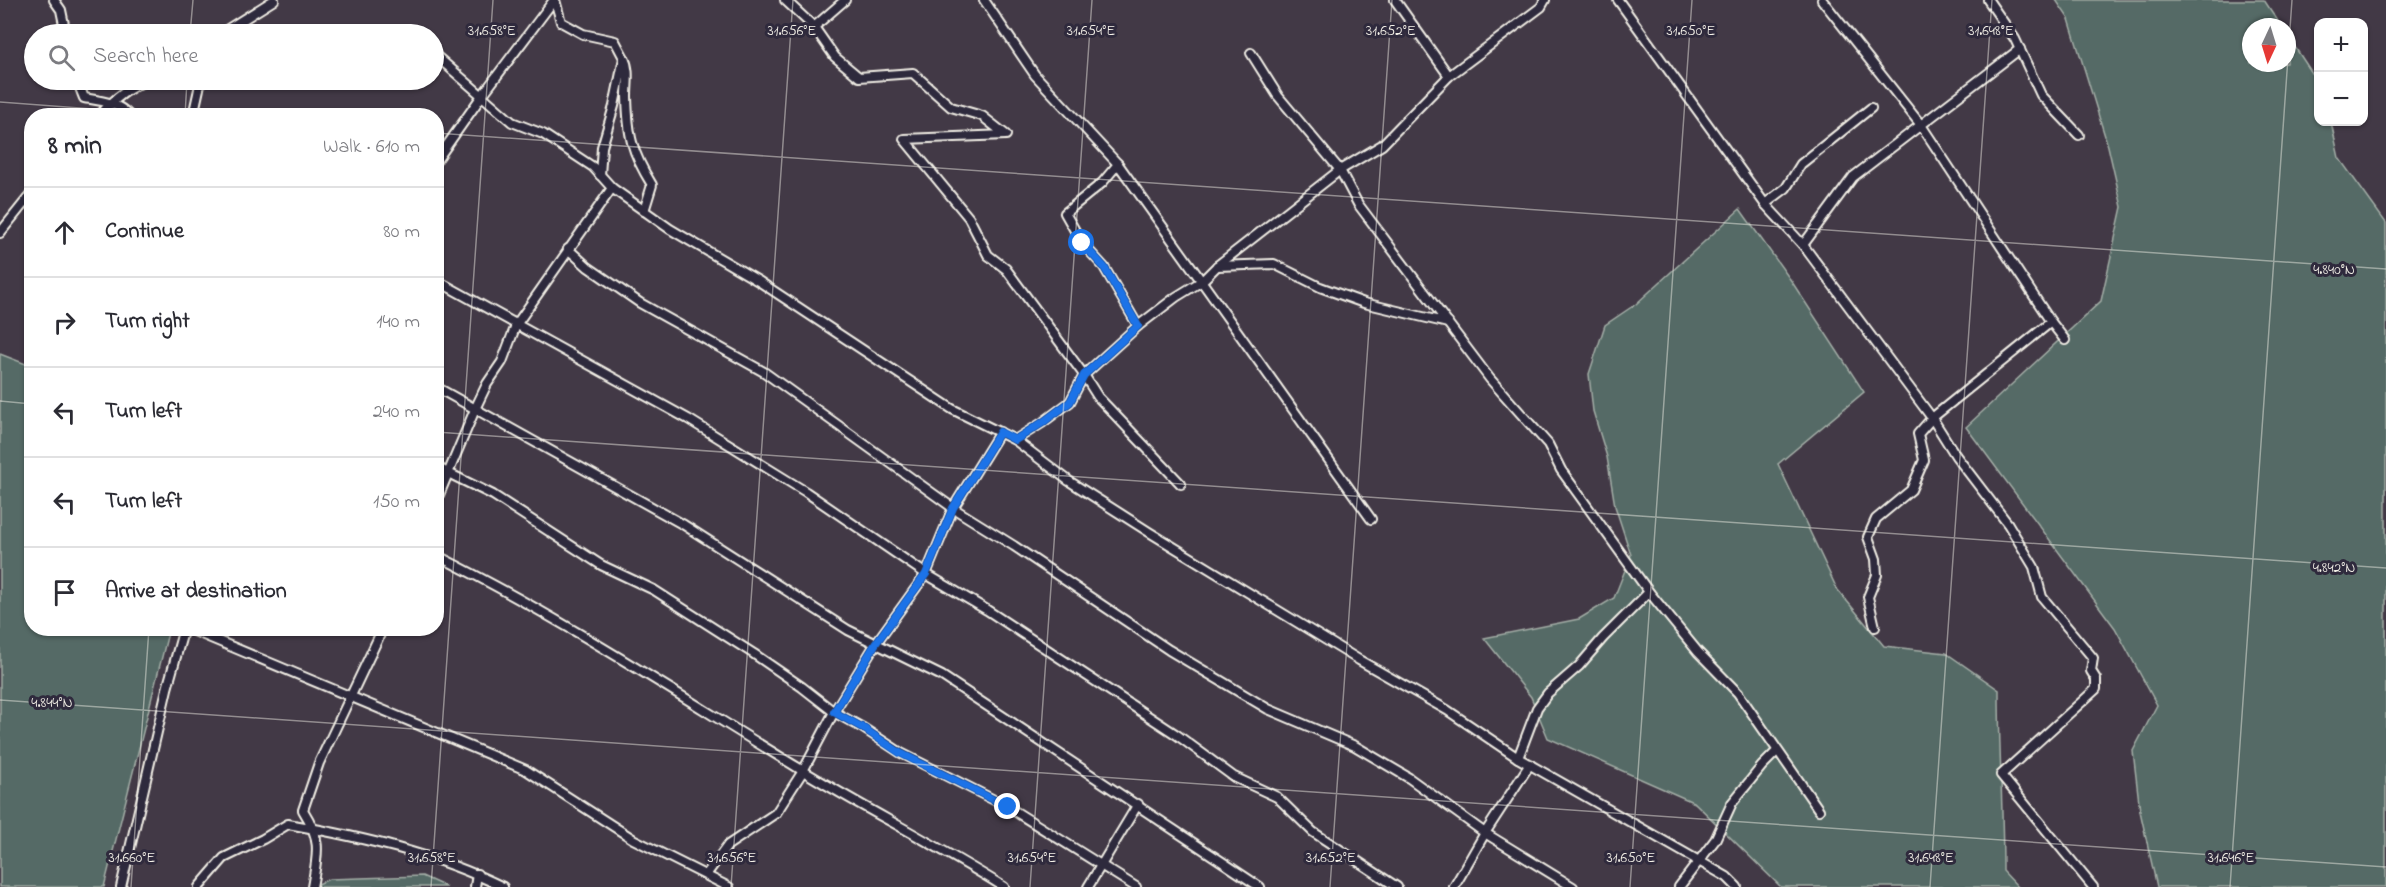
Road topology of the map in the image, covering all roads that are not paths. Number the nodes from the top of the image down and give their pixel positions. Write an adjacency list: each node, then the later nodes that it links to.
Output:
1 (54, 0): 12 (street)
2 (274, 0): 13 (street)
3 (555, 0): 17 (street); 23 (street)
4 (784, 0): 14 (street)
5 (845, 0): 14 (street)
6 (984, 0): 32 (street)
7 (1395, 0): 19 (street)
8 (1545, 0): 19 (street)
9 (1618, 0): 37 (street)
10 (1822, 0): 29 (street)
11 (1988, 0): 15 (street)
12 (64, 24)
13 (236, 24)
14 (814, 27): 50 (street)
15 (2020, 49): 29 (street); 30 (street)
16 (1251, 53): 33 (street)
17 (624, 58): 34 (street); 38 (street)
18 (444, 63): 23 (street)
19 (1449, 76): 33 (street)
20 (81, 90): 24 (street)
21 (128, 90): 24 (street)
22 (199, 90): 27 (street)
23 (480, 97): 31 (street); 34 (street)
24 (111, 103): 25 (street); 26 (street)
25 (106, 108)
26 (123, 108)
27 (196, 108)
28 (1871, 108): 37 (street)
29 (1922, 125): 40 (street); 46 (street)
30 (2079, 135)
31 (444, 149)
32 (1119, 164): 43 (street); 48 (street)
33 (1340, 170): 42 (street); 45 (street)
34 (600, 175): 35 (street)
35 (612, 188): 38 (street); 41 (street)
36 (24, 203): 39 (street)
37 (1765, 204): 40 (street)
38 (644, 211): 54 (street)
39 (0, 233)
40 (1803, 245): 53 (street)
41 (568, 249): 47 (street); 60 (street)
42 (1217, 266): 43 (street); 45 (street)
43 (1202, 281): 48 (street); 61 (street)
44 (444, 284): 47 (street)
45 (1448, 322): 64 (street)
46 (2051, 322): 49 (street); 53 (street)
47 (516, 325): 52 (street); 63 (street)
48 (1138, 326): 50 (street)
49 (2065, 340)
50 (1084, 375): 55 (street); 59 (street)
51 (444, 391): 52 (street)
52 (476, 407): 57 (street); 69 (street)
53 (1932, 418): 65 (street); 98 (street)
54 (1000, 432): 55 (street); 60 (street)
55 (1015, 440): 73 (street)
56 (444, 471): 57 (street)
57 (449, 473): 58 (street); 71 (street)
58 (444, 484)
59 (1182, 484)
60 (953, 508): 63 (street); 79 (street)
61 (1371, 519)
62 (444, 559): 75 (street)
63 (926, 574): 69 (street); 93 (street)
64 (1649, 592): 72 (street); 73 (street)
65 (1875, 627)
66 (183, 636): 83 (street)
67 (205, 636): 70 (street)
68 (379, 636): 70 (street)
69 (876, 643): 71 (street); 76 (street)
70 (352, 696): 78 (street); 82 (street)
71 (834, 712): 75 (street); 91 (street)
72 (1777, 751): 77 (street); 80 (street)
73 (1518, 758): 74 (street)
74 (1530, 764): 79 (street); 80 (street)
75 (803, 771): 82 (street); 89 (street)
76 (1138, 804): 90 (street); 92 (street)
77 (1820, 810)
78 (315, 829): 81 (street); 84 (street); 85 (street)
79 (1485, 833): 94 (street); 95 (street)
80 (1699, 861): 96 (street); 97 (street)
81 (477, 874): 86 (street); 87 (street)
82 (706, 875): 88 (street)
83 (121, 887)
84 (199, 887)
85 (312, 887)
86 (475, 887)
87 (503, 887)
88 (729, 887)
89 (1004, 887)
90 (1088, 887)
91 (1136, 887)
92 (1260, 887)
93 (1397, 887)
94 (1454, 887)
95 (1573, 887)
96 (1679, 887)
97 (1737, 887)
98 (2093, 887)

